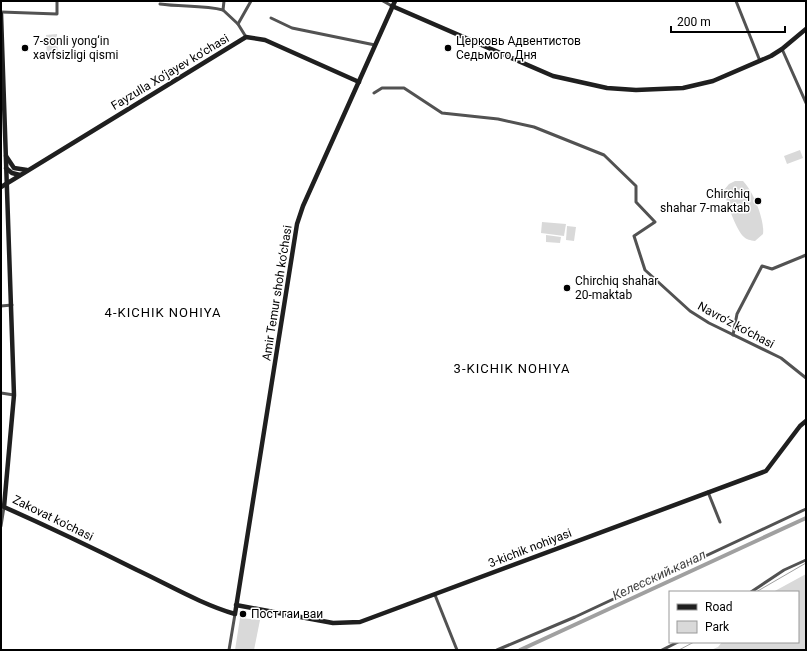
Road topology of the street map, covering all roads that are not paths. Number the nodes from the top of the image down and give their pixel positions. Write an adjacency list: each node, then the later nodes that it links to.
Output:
1 (57, 1): 9 (street)
2 (224, 1): 8 (street)
3 (251, 1): 11 (street)
4 (383, 1): 7 (street)
5 (736, 1): 17 (street)
6 (160, 4): 8 (street)
7 (394, 4): 15 (main road, Amir Temur shoh ko‘chasi); 17 (main road)
8 (223, 10): 11 (street)
9 (1, 13): 14 (main road, Zakovat ko'chasi)
10 (271, 18): 15 (street)
11 (238, 24): 13 (street)
12 (806, 29): 16 (main road)
13 (246, 37): 18 (main road, Fayzulla Xo‘jayev ko‘chasi); 25 (main road, Fayzulla Xo‘jayev ko‘chasi)
14 (1, 42): 20 (main road, Zakovat ko'chasi)
15 (375, 44): 18 (main road, Amir Temur shoh ko‘chasi)
16 (782, 49): 17 (main road); 21 (street)
17 (760, 61)
18 (359, 82): 45 (main road, Amir Temur shoh ko‘chasi)
19 (374, 93): 32 (street, Navro‘z ko‘chasi)
20 (2, 97): 22 (main road, Zakovat ko'chasi)
21 (806, 103)
22 (3, 138): 23 (main road, Zakovat ko'chasi)
23 (5, 155): 24 (main road, Zakovat ko'chasi); 25 (main road)
24 (6, 168): 26 (main road); 27 (main road, Zakovat ko'chasi)
25 (28, 170): 26 (main road, Fayzulla Xo‘jayev ko‘chasi)
26 (20, 175): 27 (main road, Fayzulla Xo‘jayev ko‘chasi)
27 (6, 184): 28 (main road, Fayzulla Xo‘jayev ko‘chasi); 31 (main road, Zakovat ko'chasi)
28 (1, 187)
29 (806, 255): 32 (street)
30 (1, 306): 31 (street)
31 (12, 306): 35 (main road, Zakovat ko'chasi)
32 (734, 335): 33 (street, Navro‘z ko‘chasi)
33 (806, 378)
34 (1, 393): 35 (street)
35 (14, 395): 38 (main road, Zakovat ko'chasi)
36 (806, 421): 37 (main road, 3-kichik nohiyasi)
37 (708, 492): 40 (street); 44 (main road, 3-kichik nohiyasi)
38 (3, 507): 41 (street); 46 (main road, Zakovat ko'chasi)
39 (806, 509): 50 (street)
40 (720, 522)
41 (1, 526)
42 (806, 560): 43 (street)
43 (752, 591)
44 (435, 595): 45 (main road, 3-kichik nohiyasi); 49 (street)
45 (236, 605): 46 (main road, Amir Temur shoh ko‘chasi)
46 (235, 614): 48 (street)
47 (676, 643): 51 (street)
48 (229, 650)
49 (456, 650)
50 (497, 650)
51 (662, 650)

